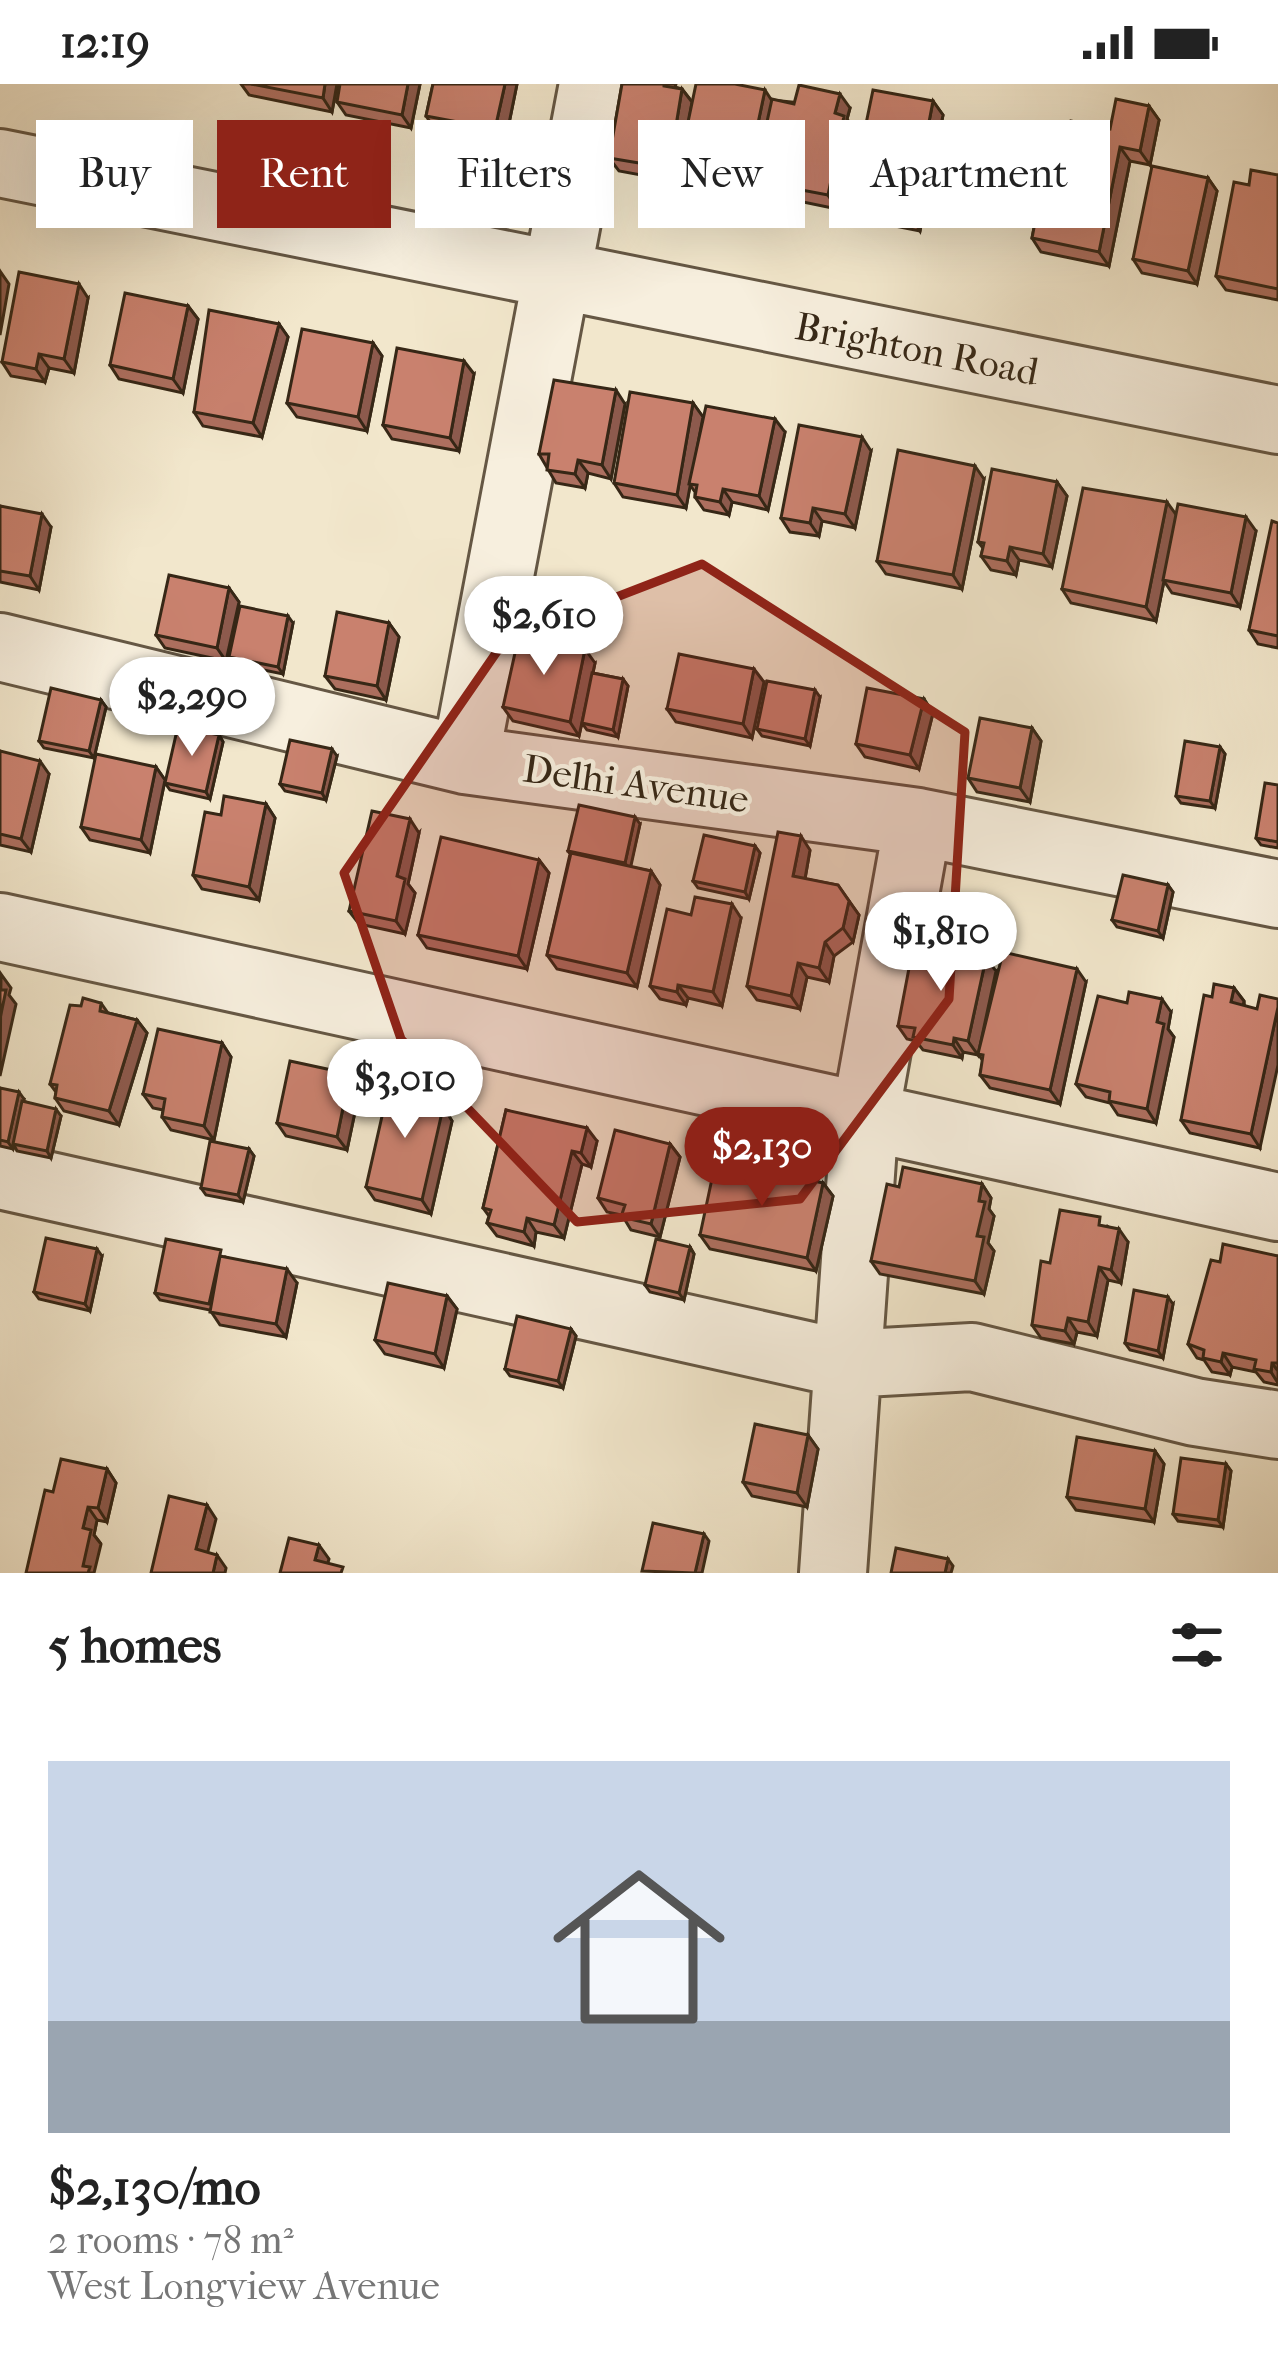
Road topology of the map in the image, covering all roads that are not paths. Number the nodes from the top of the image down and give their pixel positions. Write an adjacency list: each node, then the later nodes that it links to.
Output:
1 (593, 84): 3 (street)
2 (0, 163): 3 (street, Brighton Road)
3 (556, 275): 4 (street, Brighton Road); 6 (street)
4 (1278, 420)
5 (0, 647): 6 (street, Delhi Avenue)
6 (465, 760): 7 (street, Delhi Avenue)
7 (918, 822): 8 (street, Delhi Avenue); 10 (street)
8 (1278, 894)
9 (0, 927): 10 (street)
10 (865, 1117): 12 (street); 13 (street)
11 (0, 1175): 13 (street)
12 (1278, 1207)
13 (846, 1364): 14 (street); 15 (street)
14 (1278, 1424)
15 (832, 1573)

